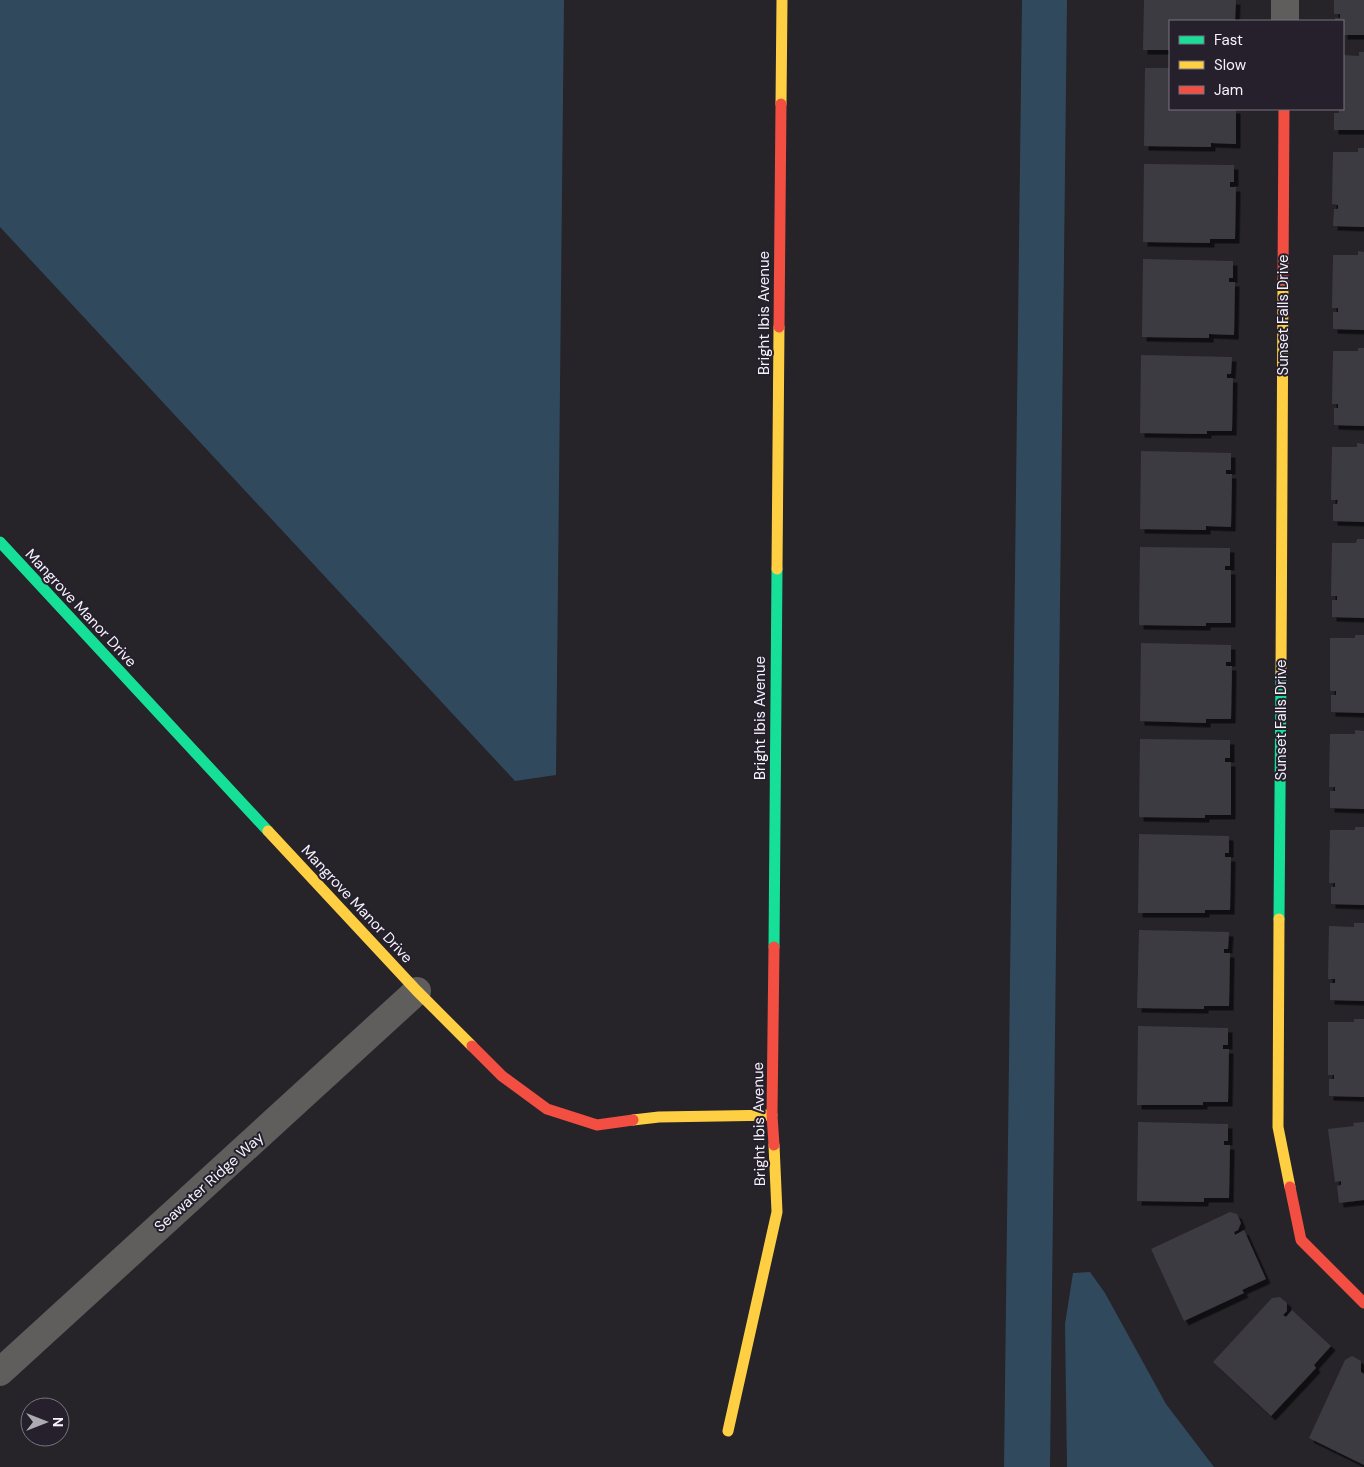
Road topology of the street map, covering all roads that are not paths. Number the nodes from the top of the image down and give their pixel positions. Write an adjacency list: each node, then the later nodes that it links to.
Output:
1 (782, 0): 7 (street, Bright Ibis Avenue)
2 (1285, 0): 3 (street)
3 (1285, 20)
4 (1284, 110): 8 (street, Sunset Falls Drive)
5 (0, 542): 6 (street, Mangrove Manor Drive)
6 (417, 991): 7 (street, Mangrove Manor Drive); 9 (street, Seawater Ridge Way)
7 (772, 1115): 10 (street, Bright Ibis Avenue)
8 (1364, 1303)
9 (0, 1372)
10 (728, 1431)

